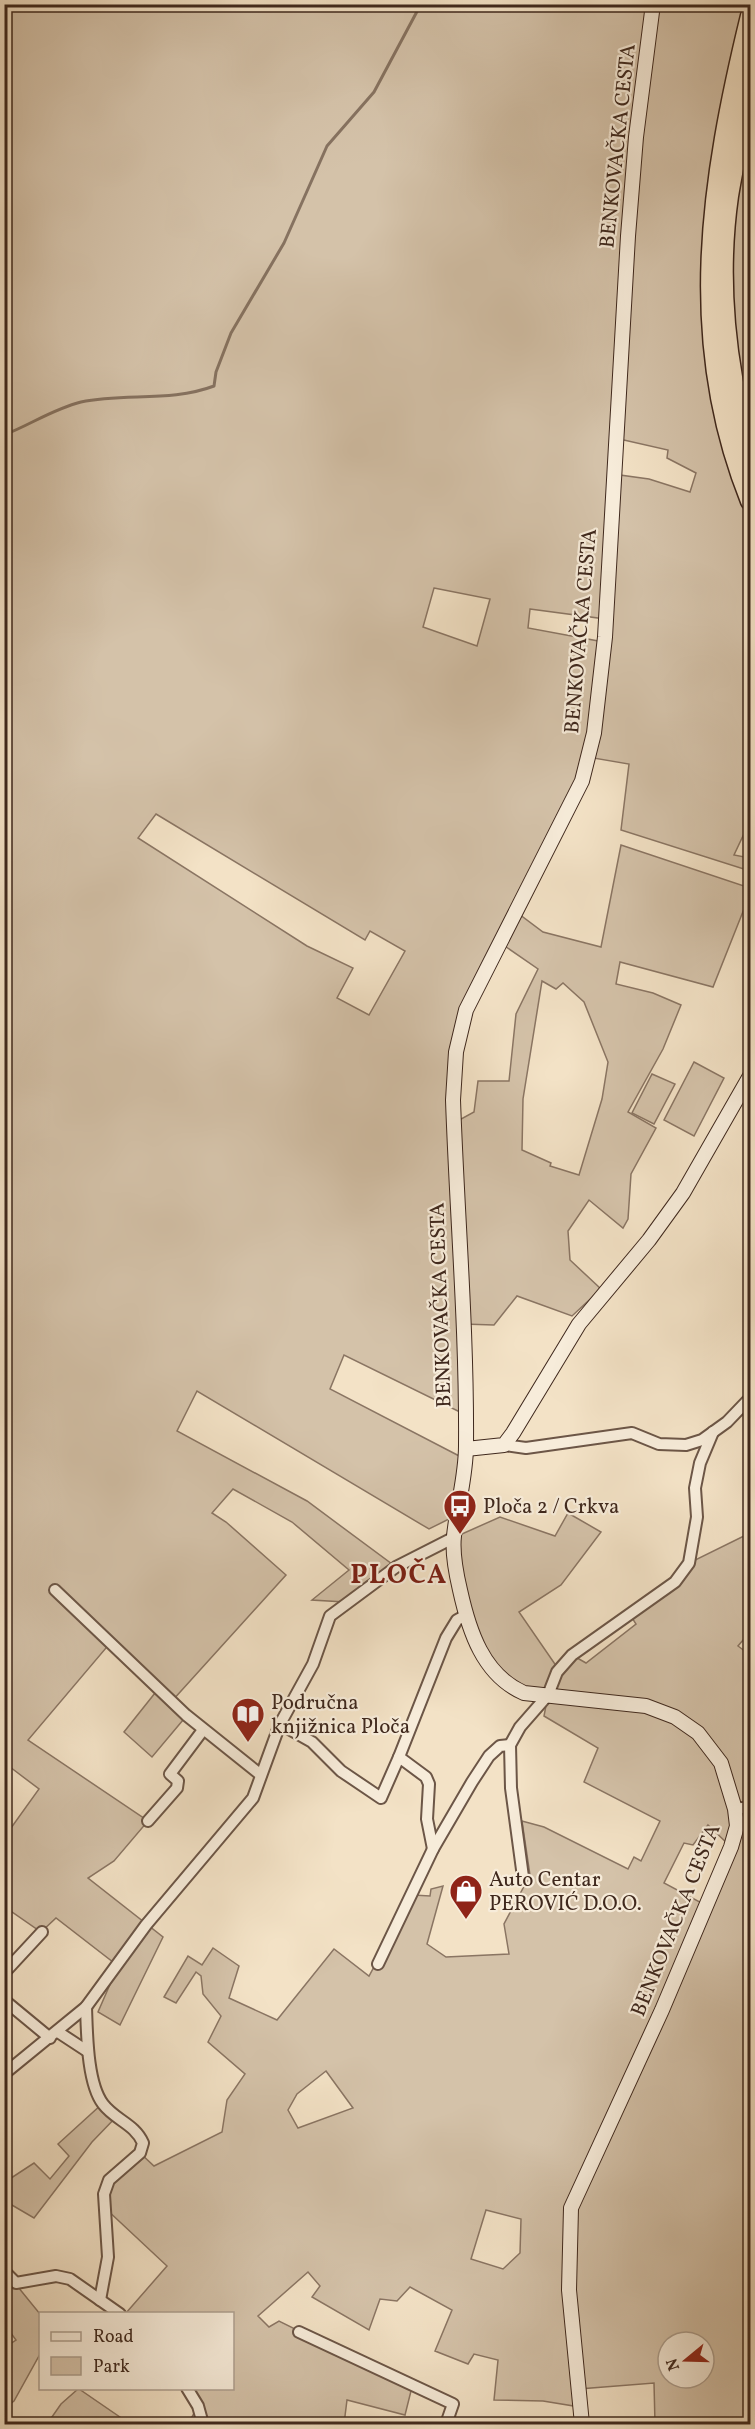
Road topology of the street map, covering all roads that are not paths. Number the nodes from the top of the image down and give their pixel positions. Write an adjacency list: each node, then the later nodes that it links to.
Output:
1 (653, 4): 10 (main road, BENKOVAČKA CESTA)
2 (750, 16): 5 (highway)
3 (750, 88): 4 (highway)
4 (750, 450)
5 (750, 501)
6 (750, 1076): 9 (main road)
7 (750, 1398): 8 (street)
8 (713, 1432): 9 (street); 14 (street)
9 (504, 1445): 10 (main road)
10 (466, 1449): 11 (main road, BENKOVAČKA CESTA)
11 (453, 1538): 13 (main road, BENKOVAČKA CESTA); 15 (street)
12 (55, 1590): 16 (street)
13 (466, 1615): 14 (main road, BENKOVAČKA CESTA); 18 (street)
14 (548, 1695): 17 (street); 21 (main road, BENKOVAČKA CESTA)
15 (280, 1724): 18 (street); 19 (street)
16 (203, 1730): 19 (street); 22 (street)
17 (510, 1744): 23 (street); 24 (street)
18 (399, 1757): 23 (street)
19 (261, 1775): 29 (street)
20 (750, 1807): 21 (street)
21 (735, 1809): 42 (main road, BENKOVAČKA CESTA)
22 (148, 1821)
23 (433, 1849): 26 (street)
24 (523, 1877)
25 (42, 1932): 27 (street)
26 (378, 1964)
27 (4, 1973)
28 (4, 2000): 30 (street)
29 (86, 2007): 30 (street); 31 (street)
30 (54, 2035): 31 (street); 32 (street)
31 (87, 2051): 36 (street)
32 (4, 2074)
33 (4, 2271): 34 (street)
34 (16, 2283): 35 (street); 36 (street)
35 (4, 2288)
36 (100, 2300): 37 (street)
37 (118, 2312)
38 (299, 2332): 41 (street)
39 (188, 2390): 40 (street)
40 (203, 2424)
41 (446, 2424)
42 (582, 2424)

